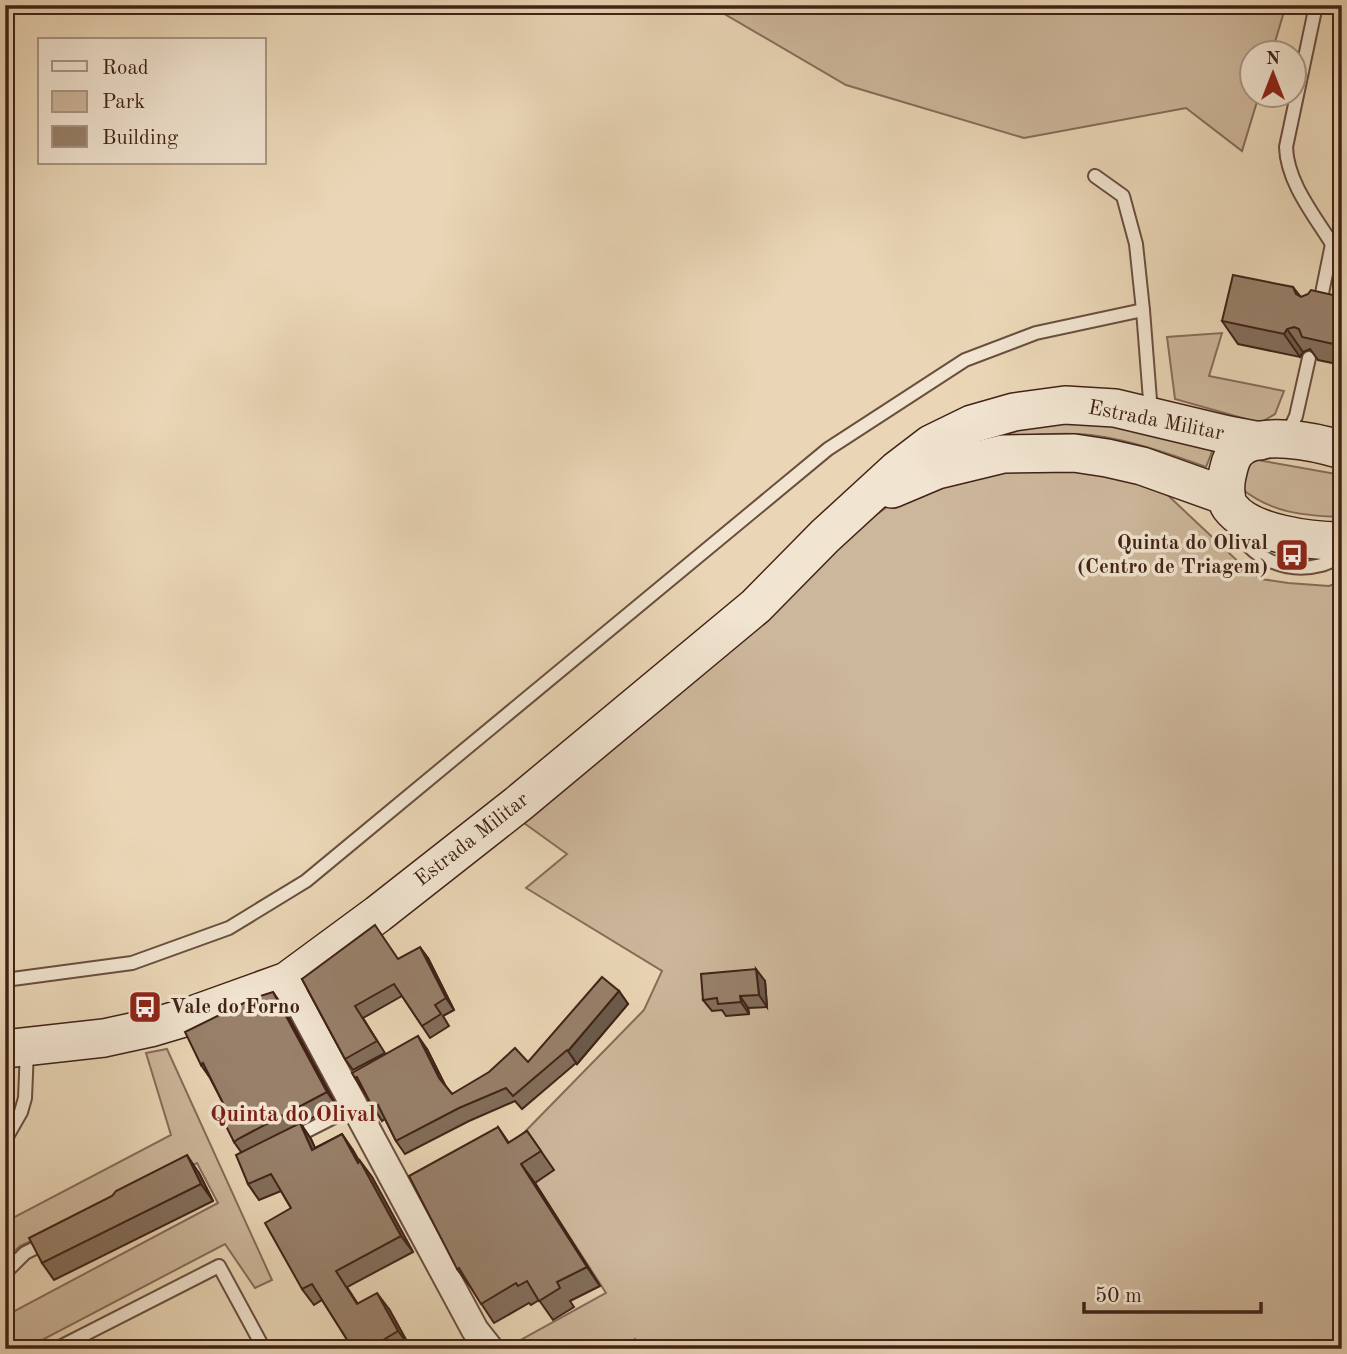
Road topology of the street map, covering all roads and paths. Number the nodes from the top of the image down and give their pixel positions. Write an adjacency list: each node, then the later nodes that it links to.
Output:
1 (1318, 5): 3 (lane)
2 (1095, 176): 4 (lane)
3 (1337, 245): 5 (lane)
4 (1143, 310): 7 (lane); 14 (lane)
5 (1318, 311)
6 (1309, 358): 8 (lane)
7 (1151, 417): 8 (street, Estrada Militar); 10 (street, Estrada Militar)
8 (1272, 440): 9 (street, Estrada Militar); 11 (street, Estrada Militar)
9 (1342, 450)
10 (868, 498): 11 (street, Estrada Militar); 15 (street, Estrada Militar)
11 (1228, 501): 12 (street, Estrada Militar); 13 (lane)
12 (1342, 541)
13 (1342, 555)
14 (5, 980)
15 (287, 981): 16 (street, Estrada Militar); 17 (street)
16 (16, 1048): 18 (lane)
17 (351, 1091): 19 (lane); 24 (street)
18 (5, 1140)
19 (286, 1142)
20 (61, 1235): 21 (lane)
21 (5, 1273)
22 (57, 1349): 23 (lane)
23 (264, 1349)
24 (490, 1349)

